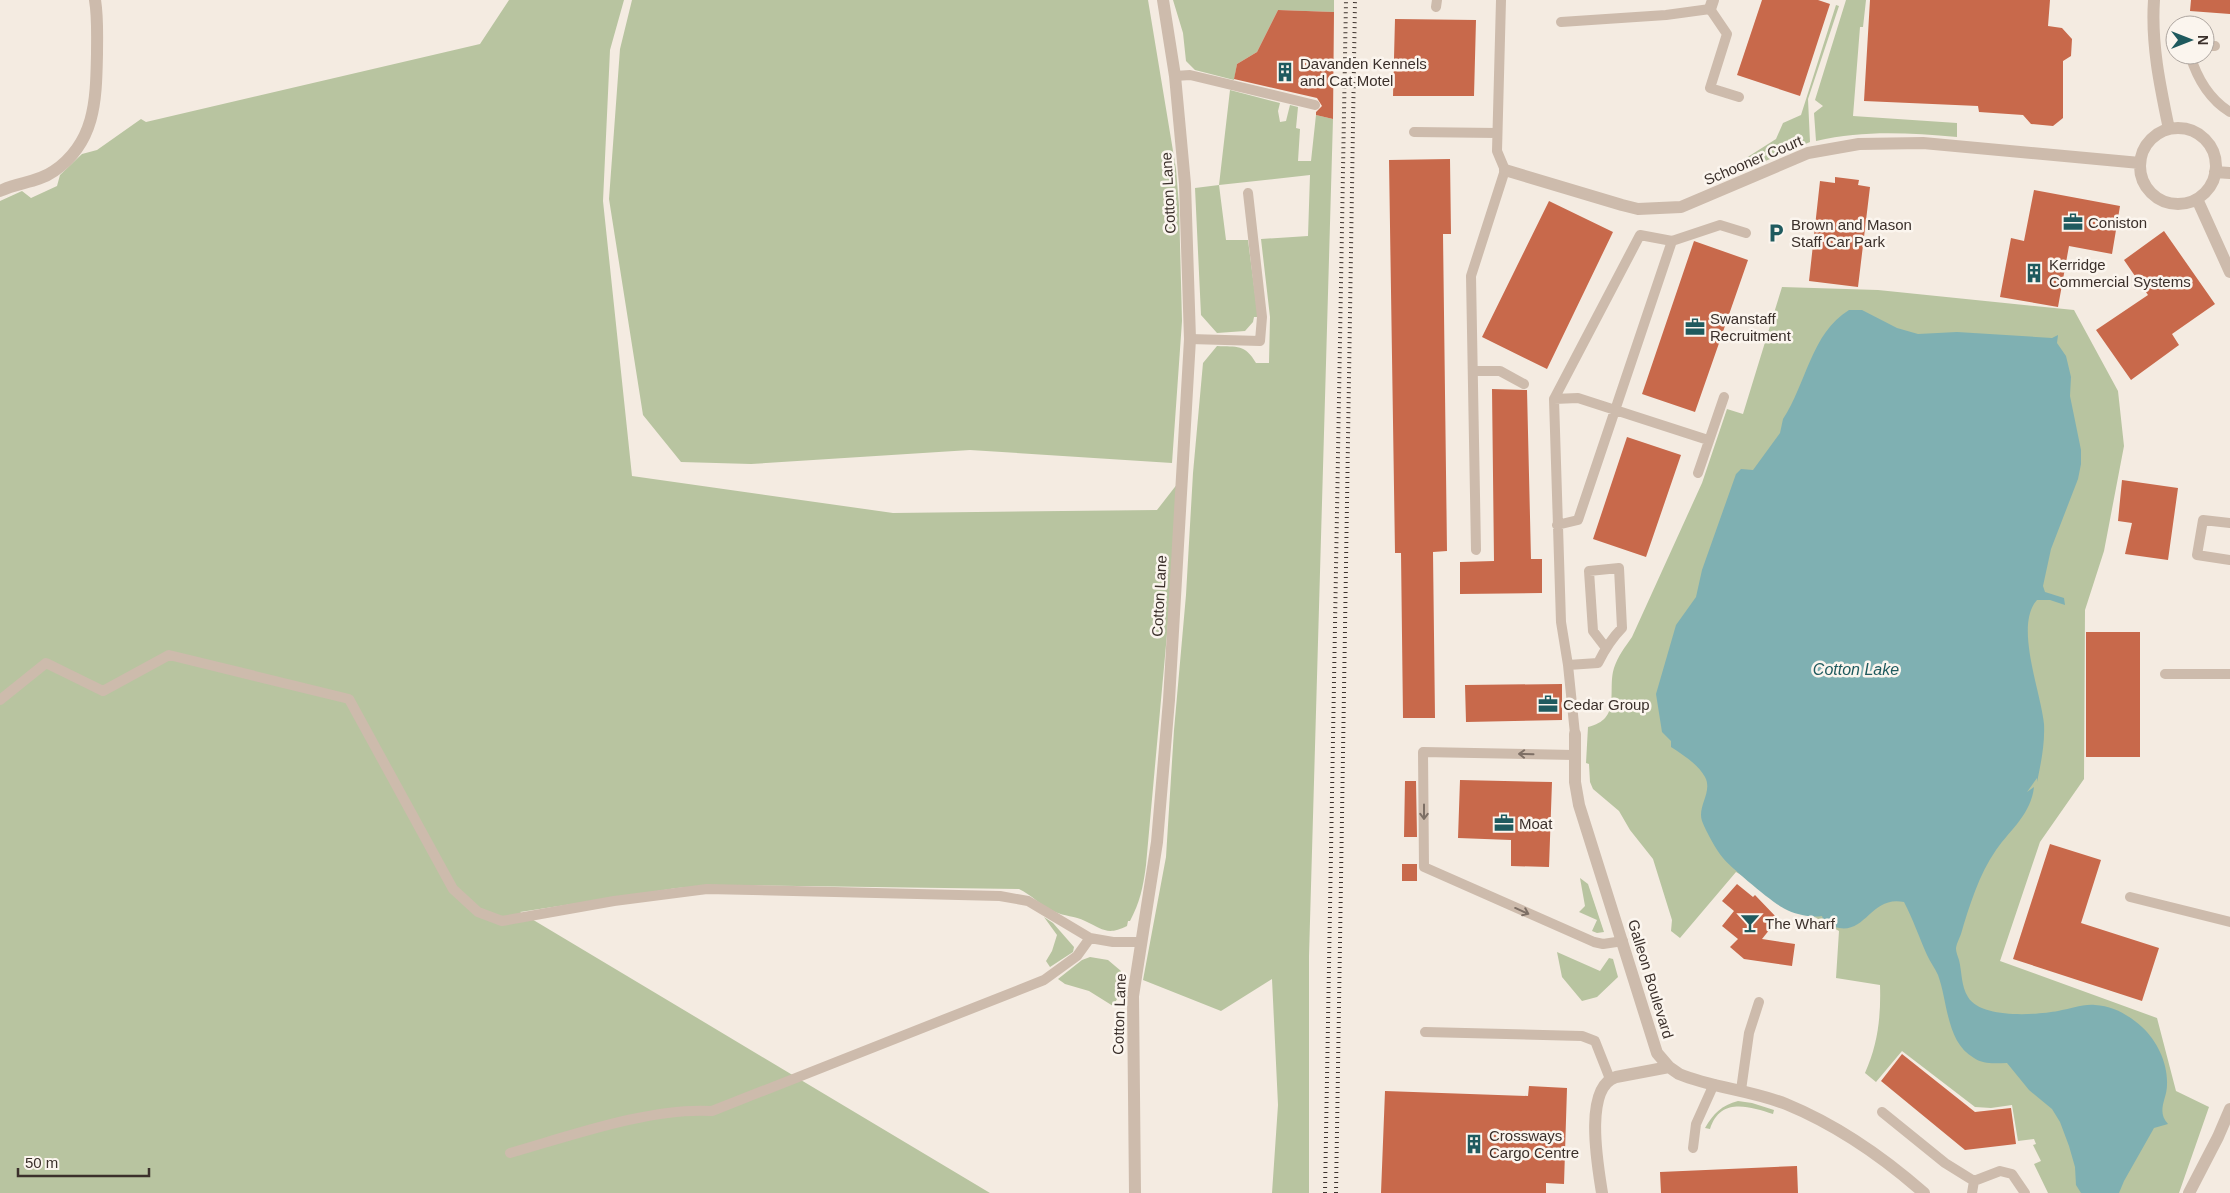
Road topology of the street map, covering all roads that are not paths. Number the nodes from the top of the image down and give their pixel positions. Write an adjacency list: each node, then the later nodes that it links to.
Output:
1 (95, 0): 19 (street)
2 (1163, 0): 8 (street, Cotton Lane)
3 (1501, 0): 14 (lane)
4 (2154, 0): 12 (street)
5 (1712, 5): 6 (lane); 9 (lane)
6 (1562, 22)
7 (2193, 65): 11 (lane)
8 (1175, 76): 10 (lane); 25 (street, Cotton Lane)
9 (1739, 97)
10 (1314, 105)
11 (2230, 112)
12 (2169, 129): 15 (street); 17 (street)
13 (1414, 132): 14 (lane)
14 (1497, 133): 16 (lane)
15 (2140, 163): 16 (street, Schooner Court); 21 (street)
16 (1505, 170): 26 (lane)
17 (2215, 172): 18 (street); 21 (street)
18 (2230, 173)
19 (0, 189)
20 (1248, 193): 25 (lane)
21 (2197, 198): 24 (street)
22 (1746, 233): 23 (lane)
23 (1672, 241): 29 (lane); 30 (lane)
24 (2230, 272)
25 (1190, 339): 48 (street, Cotton Lane)
26 (1473, 371): 27 (lane); 35 (lane)
27 (1524, 384)
28 (1724, 397): 31 (lane)
29 (1554, 399): 30 (lane); 34 (lane)
30 (1616, 410): 31 (lane); 34 (lane)
31 (1708, 440): 32 (lane)
32 (1698, 473)
33 (2230, 523): 36 (lane)
34 (1557, 524): 38 (lane)
35 (1476, 550)
36 (2230, 560)
37 (1606, 648): 37 (lane); 38 (lane)
38 (1568, 665): 42 (lane)
39 (2165, 674): 40 (lane)
40 (2230, 674)
41 (0, 700): 46 (lane)
42 (1575, 734): 43 (street, Galleon Boulevard)
43 (1574, 756): 47 (street, Galleon Boulevard); 47 (lane, one-way to 47)
44 (2130, 897): 45 (lane)
45 (2230, 922)
46 (1090, 938): 48 (lane); 58 (lane)
47 (1623, 941): 51 (street, Galleon Boulevard)
48 (1140, 942): 60 (street, Cotton Lane)
49 (1759, 1002): 54 (lane)
50 (1425, 1032): 52 (lane)
51 (1669, 1067): 52 (street); 53 (street, Galleon Boulevard)
52 (1610, 1078): 61 (street)
53 (1714, 1084): 54 (street, Galleon Boulevard); 57 (lane)
54 (1741, 1090): 62 (street, Galleon Boulevard)
55 (2230, 1109): 65 (street)
56 (1882, 1112): 59 (lane)
57 (1693, 1148)
58 (510, 1152)
59 (1974, 1181): 63 (lane); 64 (lane)
60 (1135, 1193)
61 (1602, 1193)
62 (1924, 1193)
63 (1972, 1193)
64 (2025, 1193)
65 (2189, 1193)

